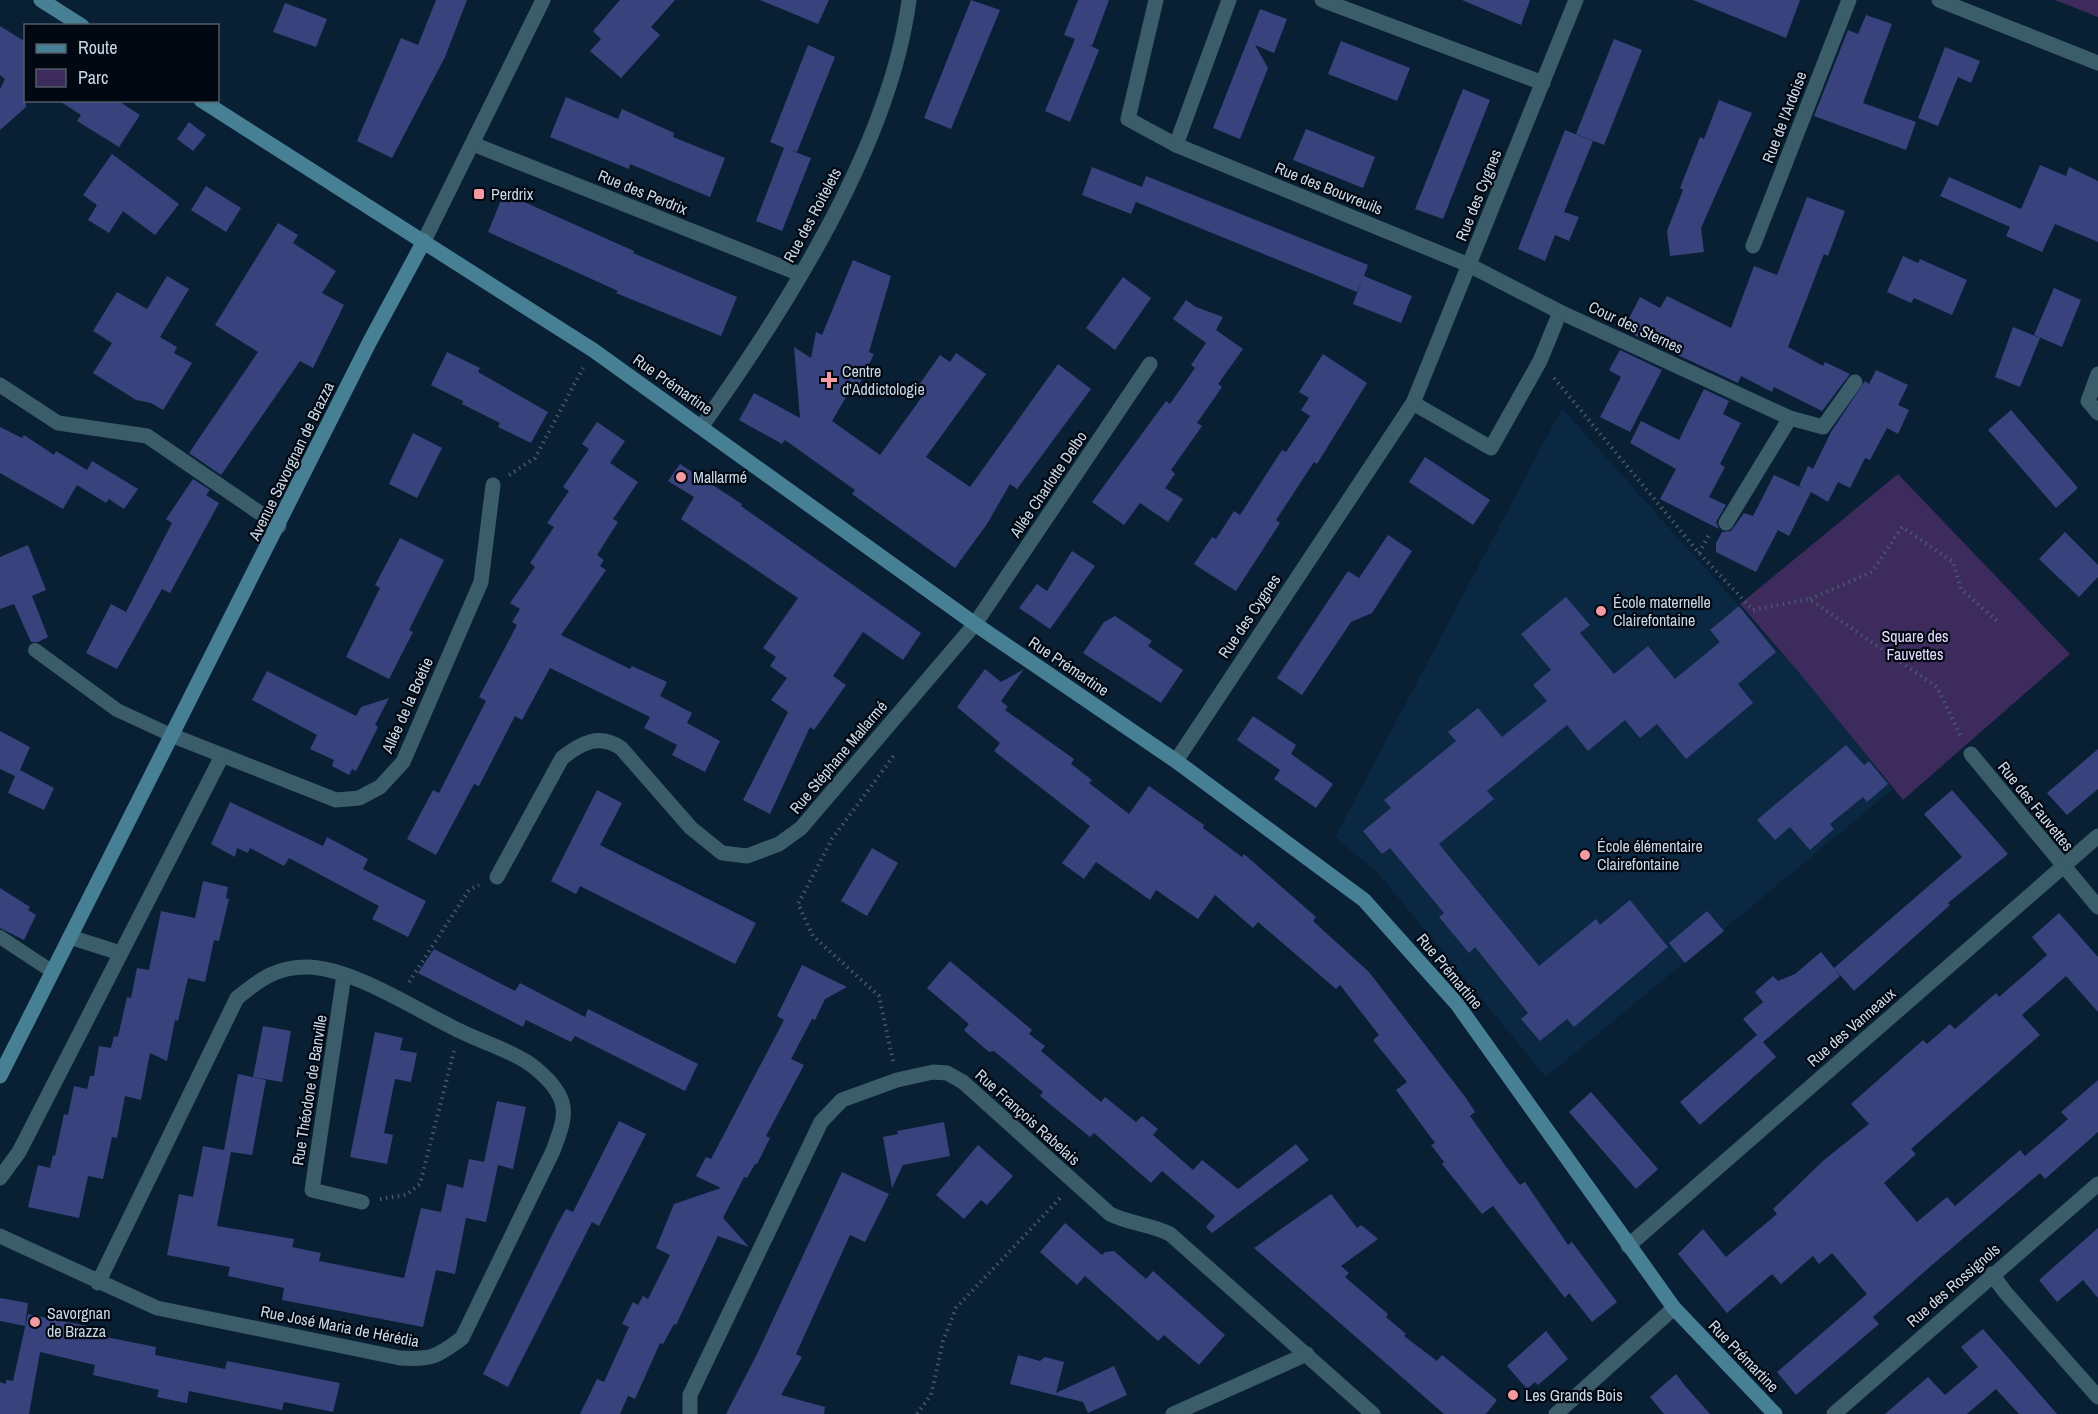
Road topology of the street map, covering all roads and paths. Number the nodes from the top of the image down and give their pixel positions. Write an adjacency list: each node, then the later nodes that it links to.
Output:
1 (41, 0): 10 (street)
2 (543, 0): 14 (street, Avenue Savorgnan de Brazza)
3 (909, 0): 19 (street, Rue des Roitelets)
4 (1156, 0): 15 (street, Rue des Bouvreuils)
5 (1229, 0): 15 (street)
6 (1322, 0): 12 (street)
7 (1576, 0): 12 (street, Rue des Cygnes)
8 (1849, 0): 17 (street, Rue de l'Ardoise)
9 (1940, 0): 11 (street)
10 (79, 24)
11 (2098, 63)
12 (1544, 82): 18 (street, Rue des Cygnes)
13 (204, 102): 16 (street, Rue Prémartine)
14 (473, 144): 16 (street, Avenue Savorgnan de Brazza); 19 (street, Rue des Perdrix)
15 (1176, 144): 18 (street, Rue des Bouvreuils)
16 (424, 241): 21 (street, Rue Prémartine); 33 (street, Avenue Savorgnan de Brazza)
17 (1753, 246)
18 (1469, 265): 20 (street, Cour des Sternes); 27 (street, Rue des Cygnes)
19 (800, 274): 30 (street, Rue des Roitelets)
20 (1560, 312): 22 (street); 29 (street, Cour des Sternes)
21 (593, 350): 30 (street, Rue Prémartine); 31 (path)
22 (1540, 361): 27 (street); 34 (path)
23 (1150, 364): 36 (street, Allée Charlotte Delbo)
24 (2098, 374): 28 (street)
25 (1855, 382): 29 (street, Cour des Sternes)
26 (0, 385): 33 (street)
27 (1413, 402): 42 (street, Rue des Cygnes)
28 (2098, 413)
29 (1790, 418): 32 (street)
30 (702, 426): 36 (street, Rue Prémartine)
31 (493, 485): 41 (street, Allée de la Boétie)
32 (1726, 523)
33 (279, 526): 38 (street, Avenue Savorgnan de Brazza)
34 (1809, 599): 35 (path); 40 (path)
35 (1999, 623)
36 (975, 624): 42 (street, Rue Prémartine); 45 (street, Rue Stéphane Mallarmé)
37 (35, 650): 38 (lane)
38 (171, 735): 41 (street, Allée de la Boétie); 48 (street, Avenue Savorgnan de Brazza)
39 (902, 744): 55 (path)
40 (1971, 754): 44 (street, Rue des Fauvettes)
41 (222, 756): 49 (street)
42 (1176, 760): 61 (street, Rue Prémartine)
43 (2098, 836): 44 (street, Rue des Vanneaux)
44 (2062, 867): 46 (street, Rue des Fauvettes); 61 (street, Rue des Vanneaux)
45 (496, 878): 52 (path)
46 (2098, 907)
47 (0, 937): 50 (lane)
48 (70, 937): 49 (street); 50 (street, Avenue Savorgnan de Brazza)
49 (120, 954): 56 (street)
50 (53, 972): 54 (street, Avenue Savorgnan de Brazza)
51 (344, 975): 52 (street); 59 (street, Rue Théodore de Banville); 63 (street)
52 (398, 999): 53 (street)
53 (459, 1031): 59 (path); 63 (street, Rue José Maria de Hérédia)
54 (0, 1076)
55 (897, 1080): 57 (street, Rue François Rabelais); 67 (street, Rue François Rabelais)
56 (0, 1178)
57 (1075, 1182): 65 (street, Rue François Rabelais); 68 (path)
58 (2098, 1184): 62 (street, Rue des Rossignols)
59 (362, 1202)
60 (0, 1236): 63 (street, Rue José Maria de Hérédia)
61 (1628, 1246): 64 (street, Rue Prémartine)
62 (1992, 1274): 66 (street); 73 (street, Rue des Rossignols)
63 (98, 1283)
64 (1674, 1308): 71 (street); 72 (street, Rue Prémartine)
65 (1306, 1354): 69 (street); 70 (street, Rue François Rabelais)
66 (2098, 1397)
67 (690, 1414)
68 (917, 1414)
69 (1173, 1414)
70 (1373, 1414)
71 (1556, 1414)
72 (1775, 1414)
73 (1834, 1414)

